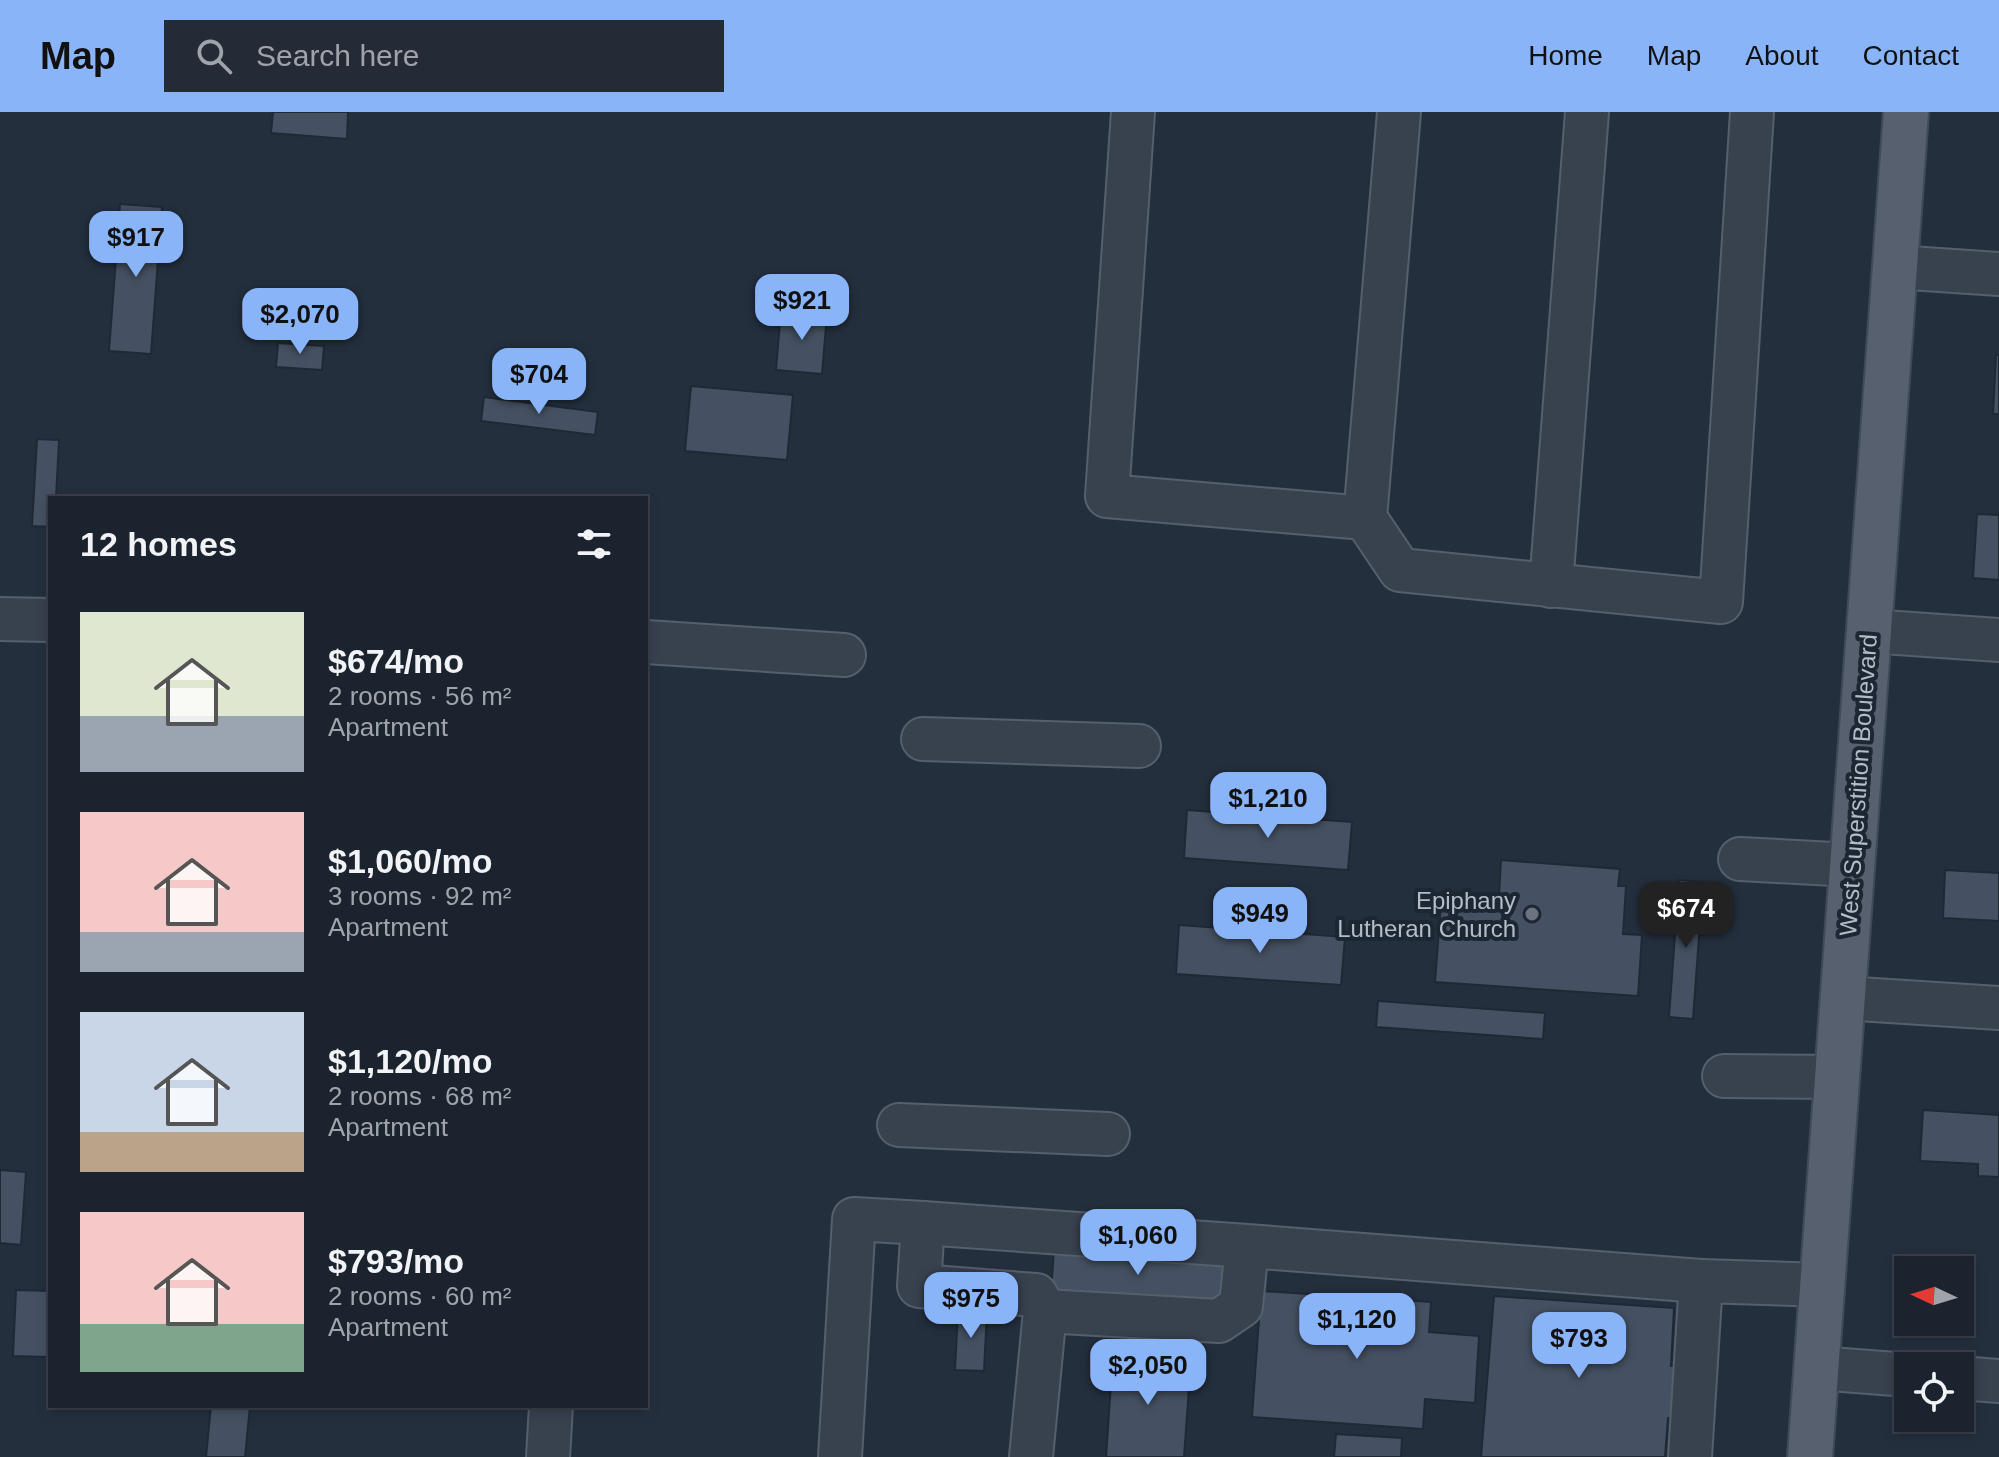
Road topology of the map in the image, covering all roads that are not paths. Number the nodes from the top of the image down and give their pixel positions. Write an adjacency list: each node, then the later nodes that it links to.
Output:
1 (1133, 112): 8 (street)
2 (1399, 112): 8 (street)
3 (1587, 112): 9 (street)
4 (1752, 112): 9 (street)
5 (1906, 112): 6 (main road, West Superstition Boulevard)
6 (1895, 267): 7 (street); 12 (main road, West Superstition Boulevard)
7 (1999, 274)
8 (1365, 518): 9 (street)
9 (1551, 586)
10 (0, 619): 11 (street)
11 (48, 620)
12 (1869, 631): 13 (street); 19 (main road, West Superstition Boulevard)
13 (1999, 640)
14 (648, 642): 15 (street)
15 (844, 655)
16 (923, 739): 17 (street)
17 (1139, 746)
18 (1740, 859): 19 (street)
19 (1853, 865): 20 (main road, West Superstition Boulevard)
20 (1843, 998): 21 (street); 23 (main road, West Superstition Boulevard)
21 (1999, 1008)
22 (1724, 1076): 23 (street)
23 (1838, 1077): 29 (main road, West Superstition Boulevard)
24 (899, 1125): 25 (street)
25 (1108, 1134)
26 (923, 1223): 27 (street); 30 (street); 37 (street)
27 (1247, 1246): 28 (street); 30 (street)
28 (1701, 1281): 29 (street); 39 (street)
29 (1823, 1285): 31 (main road, West Superstition Boulevard)
30 (1045, 1311): 38 (street)
31 (1817, 1368): 32 (street); 40 (main road, West Superstition Boulevard)
32 (1894, 1374)
33 (1974, 1379): 34 (street)
34 (1999, 1381)
35 (551, 1408): 36 (street)
36 (548, 1457)
37 (840, 1457)
38 (1031, 1457)
39 (1690, 1457)
40 (1810, 1457)

